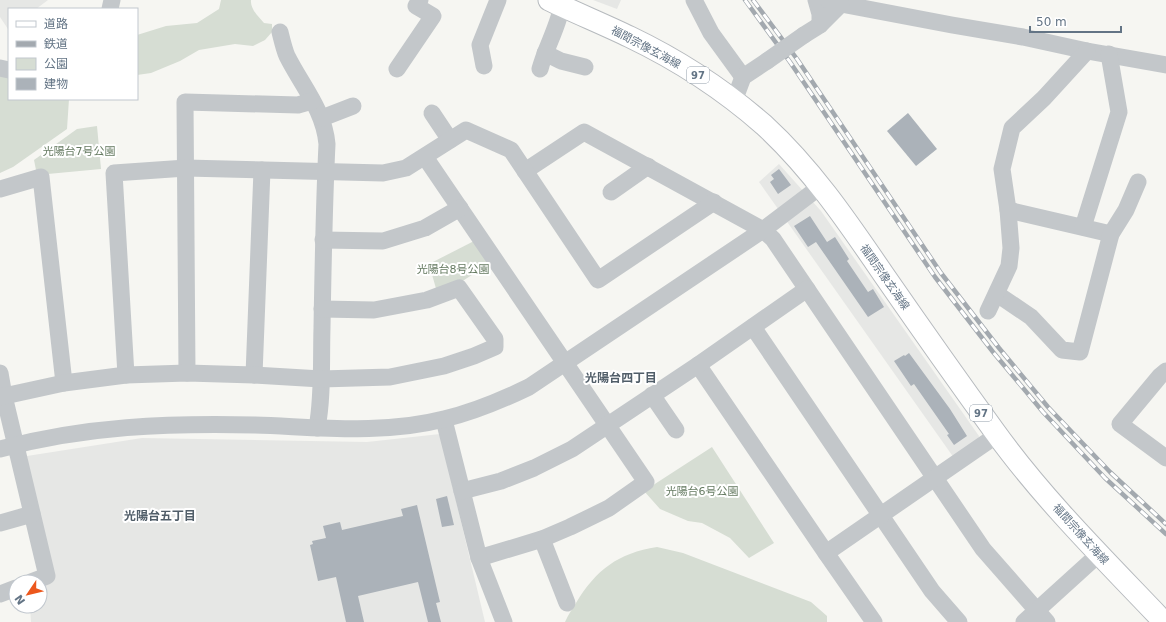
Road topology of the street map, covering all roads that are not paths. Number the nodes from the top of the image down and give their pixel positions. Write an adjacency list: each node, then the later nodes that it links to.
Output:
1 (420, 0): 15 (street)
2 (498, 0): 13 (street)
3 (694, 0): 17 (street)
4 (816, 0): 7 (street)
5 (558, 2): 10 (street); 19 (main road, 福間宗像玄海線 / 97)
6 (834, 2): 7 (street); 9 (street)
7 (820, 24): 17 (street, bridge)
8 (280, 32): 18 (street)
9 (1087, 51): 11 (street); 36 (street)
10 (545, 53): 14 (street); 16 (street)
11 (1109, 54): 12 (street); 37 (street)
12 (1166, 65)
13 (484, 66)
14 (585, 67)
15 (398, 69)
16 (540, 69)
17 (743, 78): 19 (street)
18 (312, 101): 22 (street); 26 (street)
19 (734, 101): 31 (main road, 福間宗像玄海線 / 97)
20 (353, 106): 22 (street)
21 (432, 113): 23 (street)
22 (322, 118): 29 (street)
23 (450, 140): 24 (street); 28 (street)
24 (425, 157): 29 (street); 35 (street)
25 (648, 166): 28 (street); 33 (street); 34 (street)
26 (186, 168): 27 (street); 49 (street); 51 (street)
27 (262, 170): 29 (street); 50 (street)
28 (525, 171): 34 (street)
29 (326, 172): 40 (street)
30 (1138, 182): 39 (street)
31 (822, 186): 38 (street); 61 (main road, 福間宗像玄海線 / 97)
32 (0, 189): 54 (street)
33 (611, 192)
34 (714, 202): 38 (street)
35 (460, 208): 40 (street); 46 (street)
36 (1008, 210): 37 (street); 42 (street)
37 (1083, 227): 39 (street)
38 (764, 230): 41 (street); 46 (street)
39 (1111, 234): 42 (street)
40 (323, 240): 43 (street)
41 (807, 289): 45 (street); 64 (street)
42 (997, 294): 44 (street)
43 (322, 309): 53 (street); 53 (street)
44 (988, 311)
45 (753, 327): 47 (street); 67 (street)
46 (566, 363): 57 (street); 58 (street)
47 (698, 365): 55 (street); 70 (street)
48 (0, 373): 56 (street)
49 (187, 373): 50 (street); 51 (street)
50 (254, 374): 53 (street)
51 (126, 375): 54 (street)
52 (1164, 376): 63 (street)
53 (320, 379): 59 (street)
54 (64, 383): 56 (street)
55 (652, 395): 58 (street); 60 (street)
56 (2, 397): 62 (street)
57 (444, 420): 59 (street); 65 (street)
58 (607, 426): 65 (street); 69 (street)
59 (317, 428): 62 (street)
60 (676, 430)
61 (997, 435): 64 (street); 71 (main road, 福間宗像玄海線 / 97)
62 (8, 447): 66 (street)
63 (1166, 458)
64 (934, 478): 67 (street); 75 (street)
65 (462, 491): 72 (street)
66 (32, 514): 68 (street); 73 (street)
67 (880, 517): 70 (street); 76 (street)
68 (0, 523)
69 (542, 539): 72 (street); 74 (street)
70 (826, 553): 78 (street)
71 (1099, 554): 75 (street); 80 (main road, 福間宗像玄海線 / 97)
72 (479, 558): 77 (street)
73 (47, 574)
74 (567, 604)
75 (1042, 617): 79 (street)
76 (953, 620)
77 (504, 622)
78 (874, 622)
79 (1024, 622)
80 (1164, 622)

